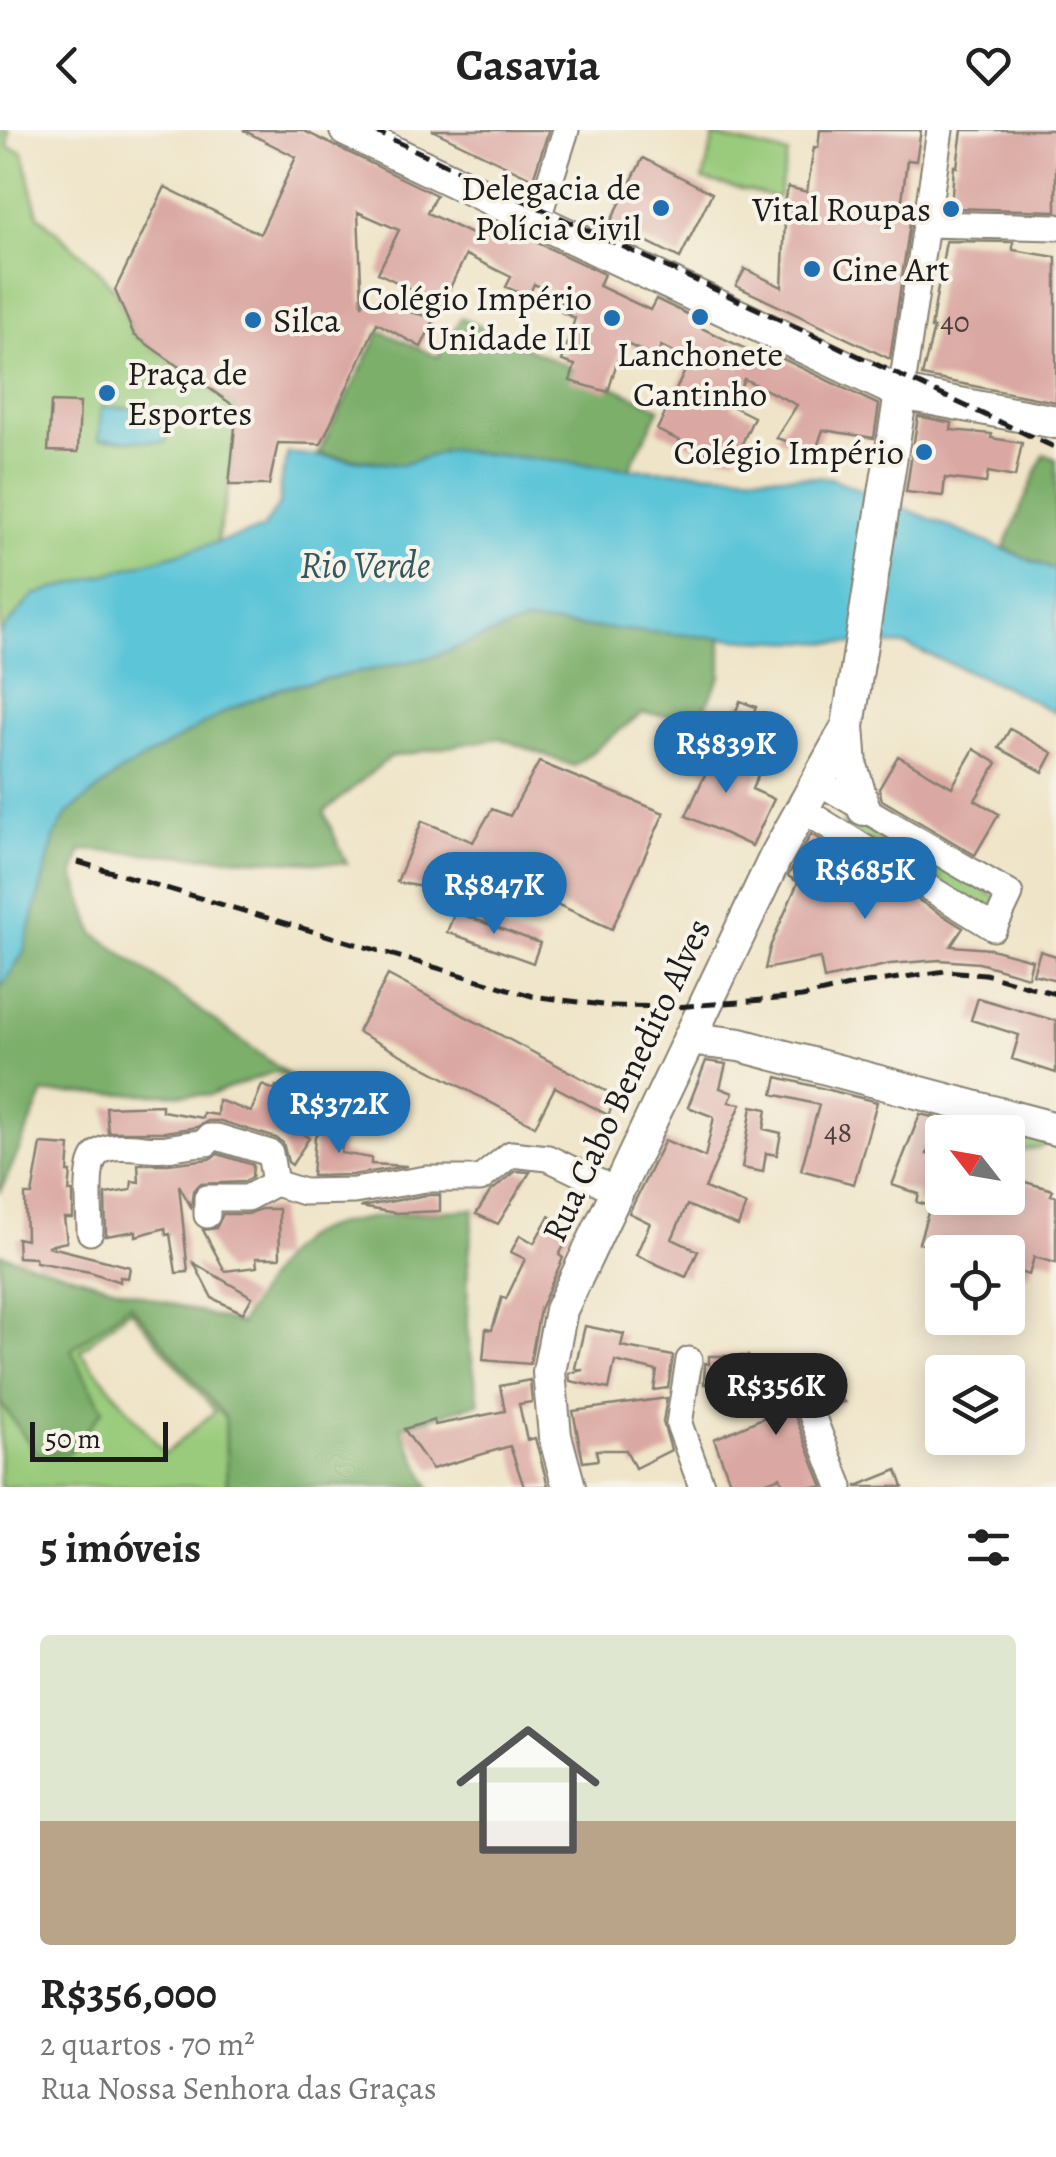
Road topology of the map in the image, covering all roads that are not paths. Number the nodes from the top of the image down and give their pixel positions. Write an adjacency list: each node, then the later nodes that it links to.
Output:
1 (346, 130): 4 (main road)
2 (566, 130): 4 (street)
3 (940, 130): 5 (street)
4 (538, 221): 7 (main road)
5 (927, 224): 6 (street); 7 (street)
6 (1056, 227)
7 (899, 405): 8 (main road); 9 (main road)
8 (1056, 422)
9 (849, 718): 10 (main road, Rua Cabo Benedito Alves); 11 (main road)
10 (808, 794): 11 (street); 11 (street); 12 (main road, Rua Cabo Benedito Alves)
11 (864, 809)
12 (715, 985): 13 (main road, Rua Cabo Benedito Alves); 14 (main road)
13 (692, 1031): 14 (main road); 17 (main road, Rua Cabo Benedito Alves)
14 (734, 1032): 15 (main road)
15 (1056, 1129)
16 (275, 1183): 17 (street); 18 (street); 19 (street)
17 (618, 1191): 22 (main road, Rua Cabo Benedito Alves)
18 (207, 1215)
19 (90, 1232)
20 (690, 1360): 23 (street)
21 (808, 1405): 24 (street)
22 (569, 1487)
23 (702, 1487)
24 (840, 1487)

